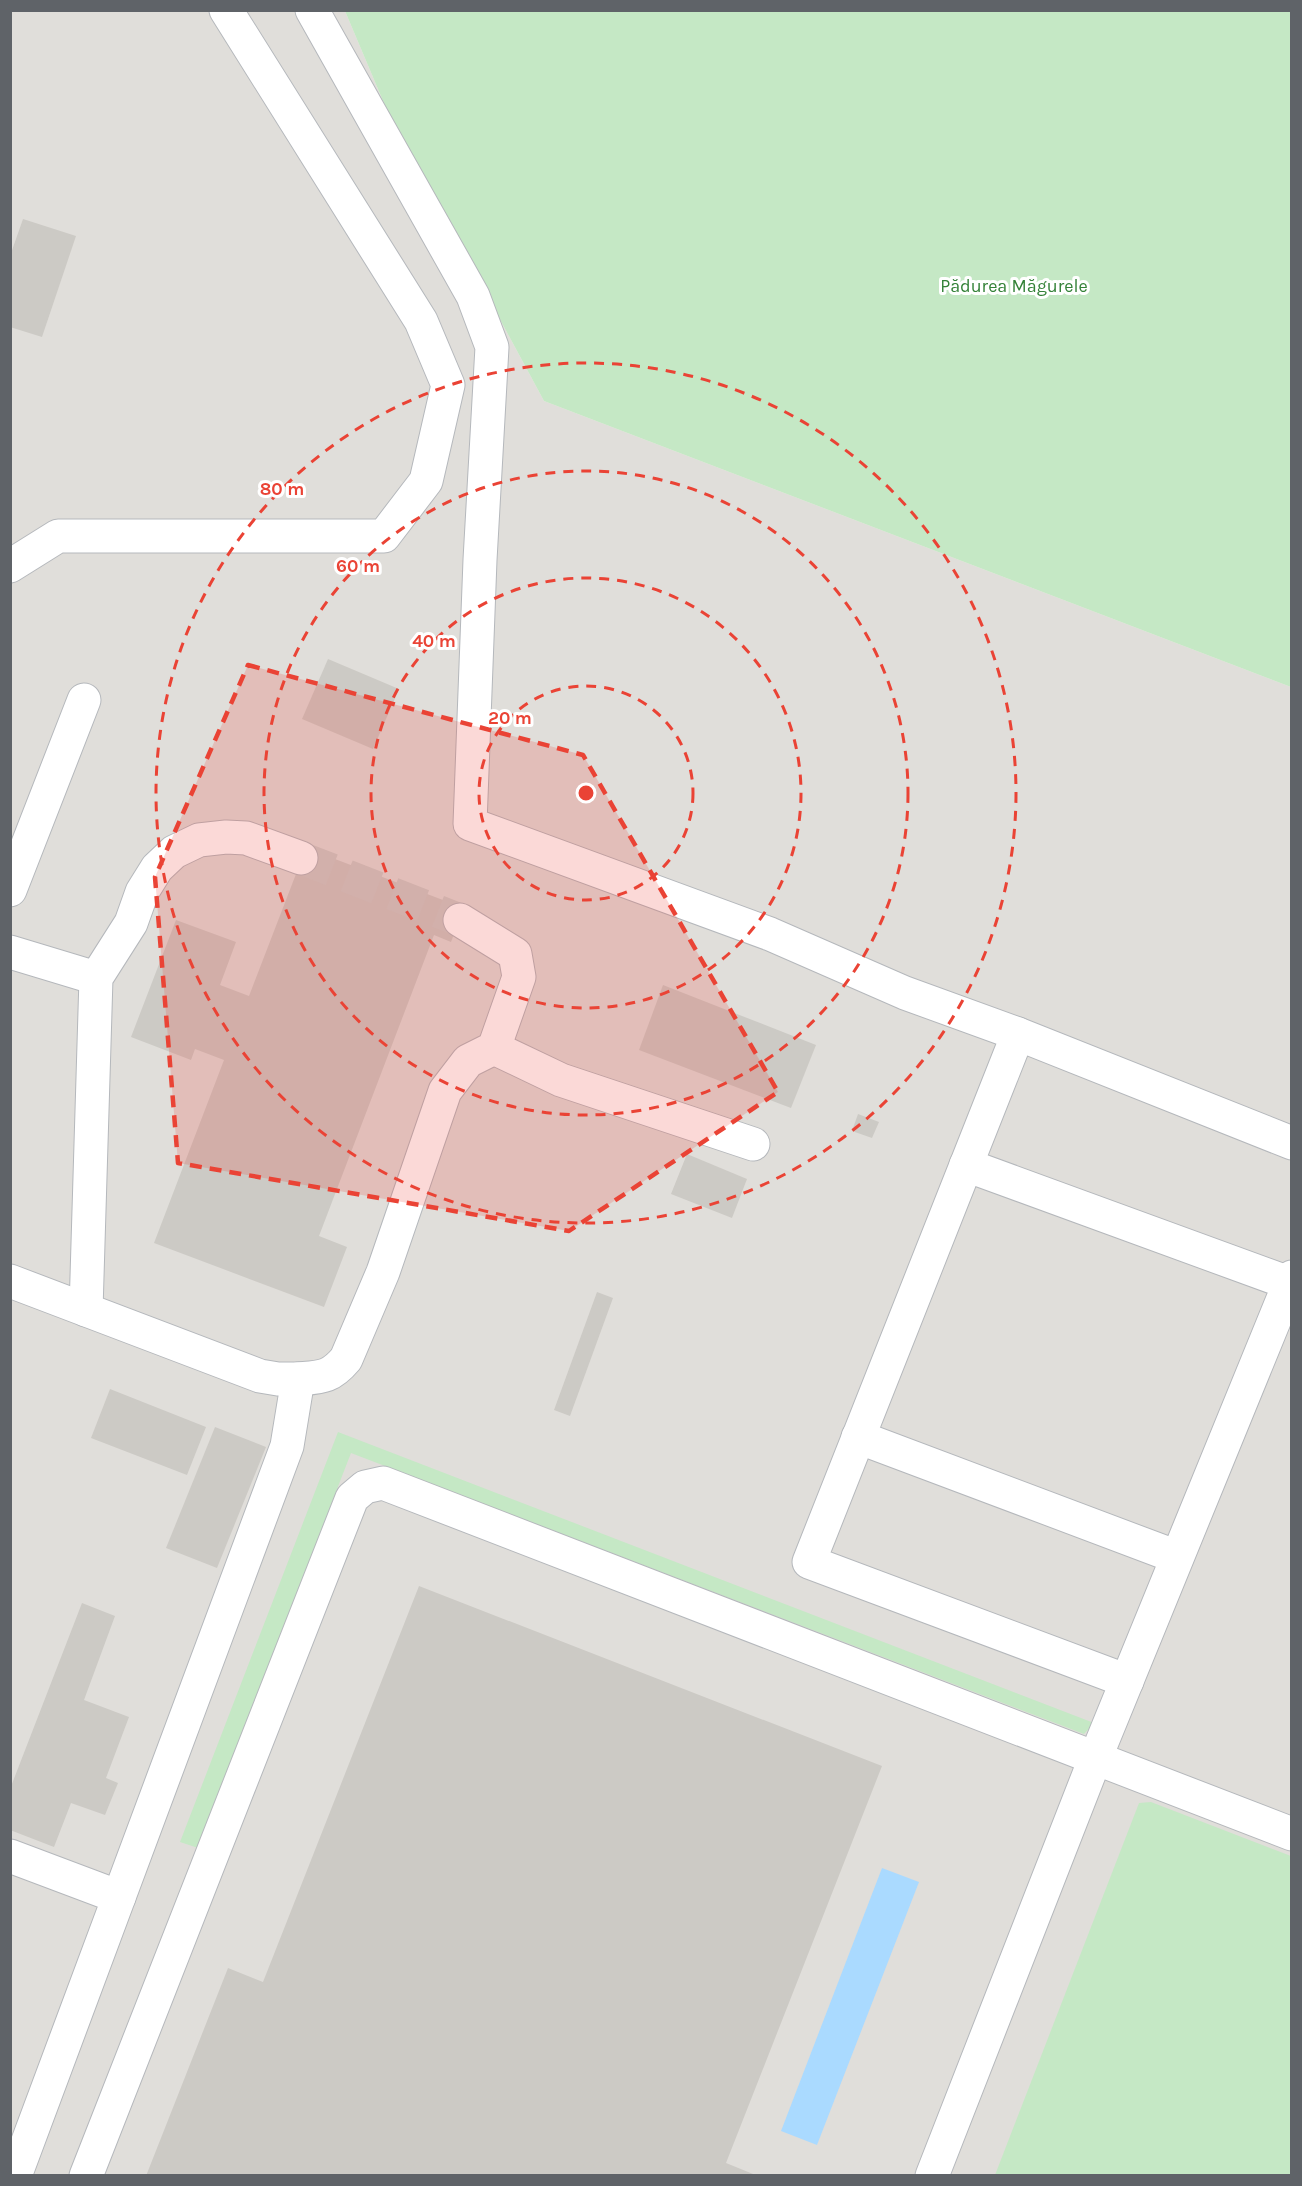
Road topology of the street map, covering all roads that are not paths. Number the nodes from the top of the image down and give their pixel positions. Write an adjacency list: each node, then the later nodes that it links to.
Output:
1 (226, 10): 3 (lane)
2 (312, 10): 10 (lane)
3 (10, 566)
4 (84, 700): 6 (lane)
5 (301, 858): 9 (lane)
6 (10, 890)
7 (460, 920): 11 (lane)
8 (10, 952): 9 (lane)
9 (96, 978): 17 (lane)
10 (1018, 1034): 12 (lane); 14 (lane)
11 (494, 1048): 13 (lane); 18 (lane)
12 (1292, 1143)
13 (753, 1144)
14 (966, 1165): 15 (lane); 19 (lane)
15 (1290, 1280): 20 (lane)
16 (10, 1281): 17 (lane)
17 (86, 1310): 18 (lane)
18 (298, 1379): 25 (lane)
19 (858, 1437): 20 (lane); 21 (lane)
20 (1177, 1557): 21 (lane)
21 (1127, 1681): 22 (lane)
22 (1095, 1759): 23 (lane); 27 (lane); 28 (lane)
23 (1292, 1834)
24 (10, 1856): 25 (lane)
25 (119, 1897): 26 (lane)
26 (15, 2175)
27 (87, 2175)
28 (932, 2175)

